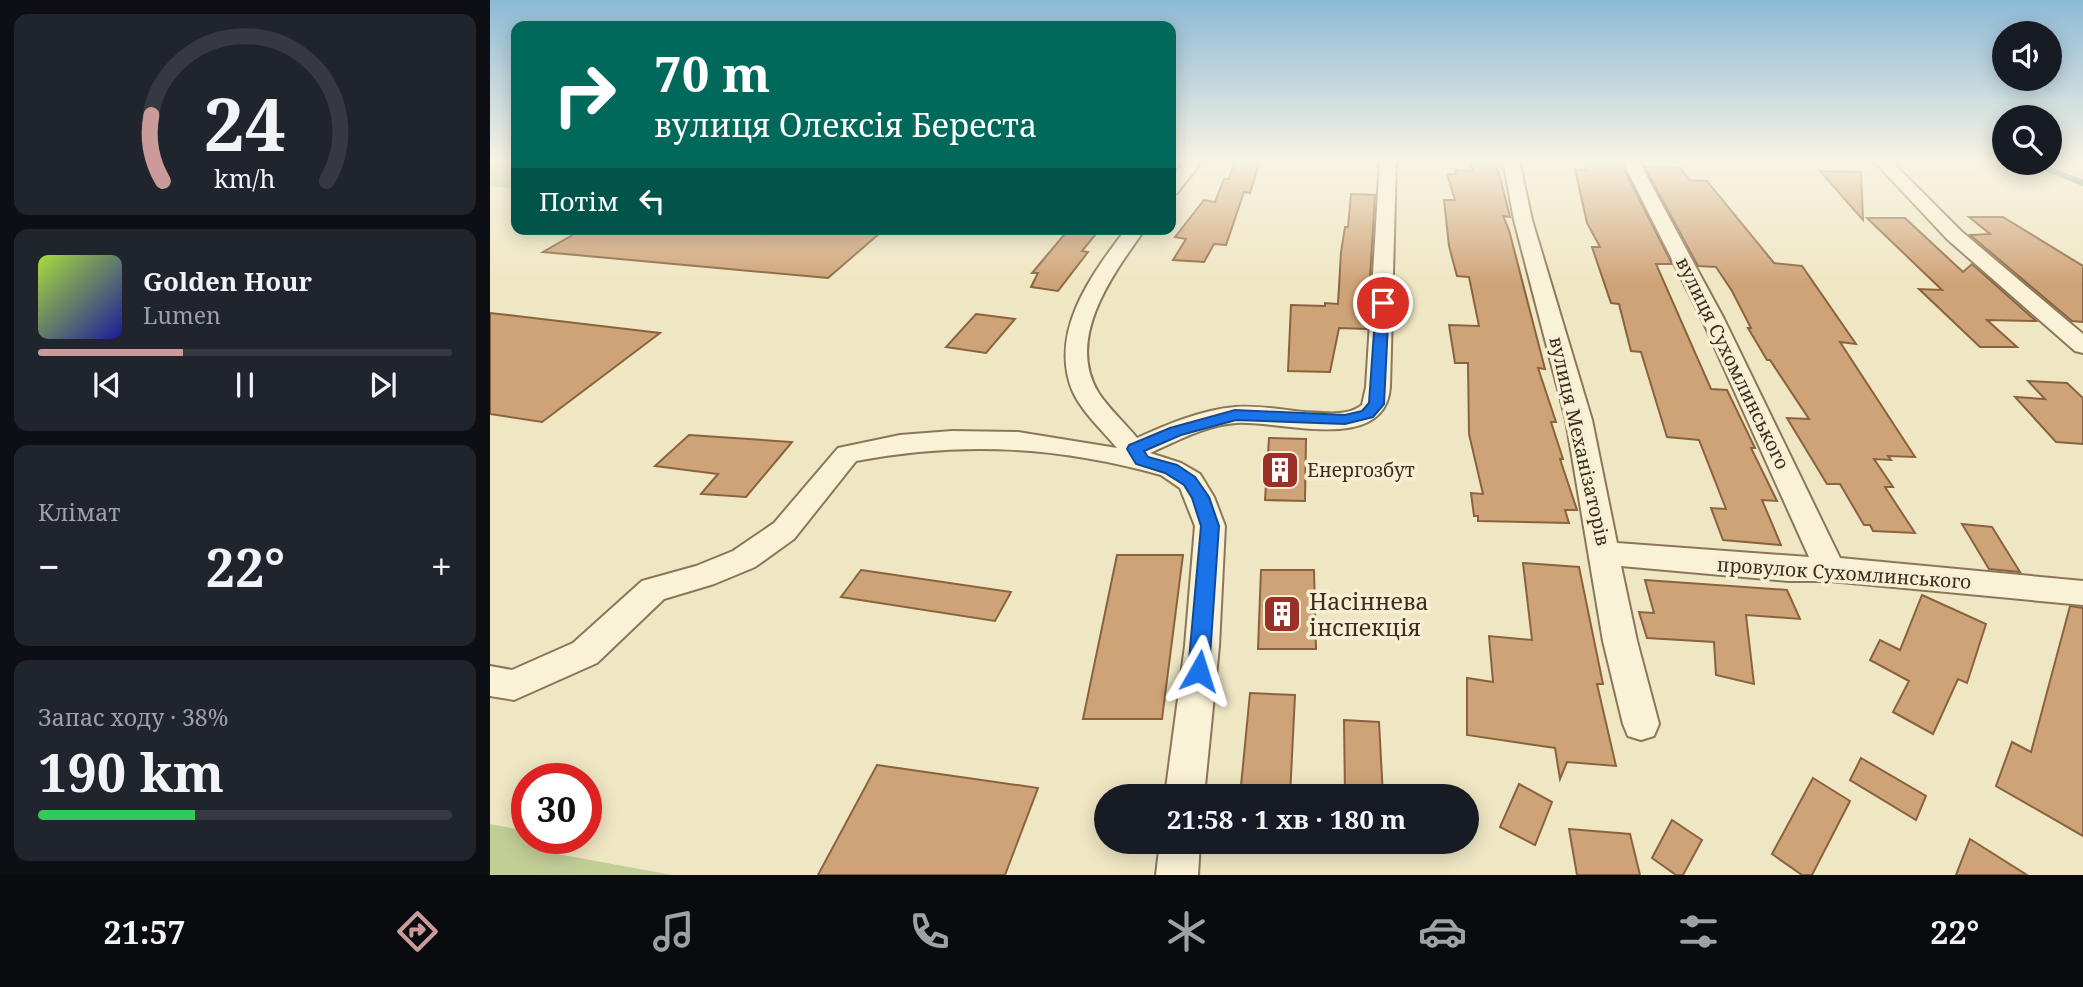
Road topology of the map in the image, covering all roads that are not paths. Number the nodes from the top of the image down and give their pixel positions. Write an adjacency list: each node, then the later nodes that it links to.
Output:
1 (1386, 201): 7 (street)
2 (1519, 201): 8 (street, вулиця Механізаторів)
3 (1649, 201): 9 (street, вулиця Сухомлинського)
4 (1921, 201): 6 (street)
5 (1131, 235): 7 (street)
6 (2083, 346)
7 (1138, 455): 11 (street); 13 (street)
8 (1605, 553): 9 (street, провулок Сухомлинського); 12 (street, вулиця Механізаторів)
9 (1830, 569): 10 (street, провулок Сухомлинського)
10 (2083, 593)
11 (490, 681)
12 (1642, 724)
13 (1186, 784)
14 (1179, 854): 15 (street)
15 (1177, 875)

